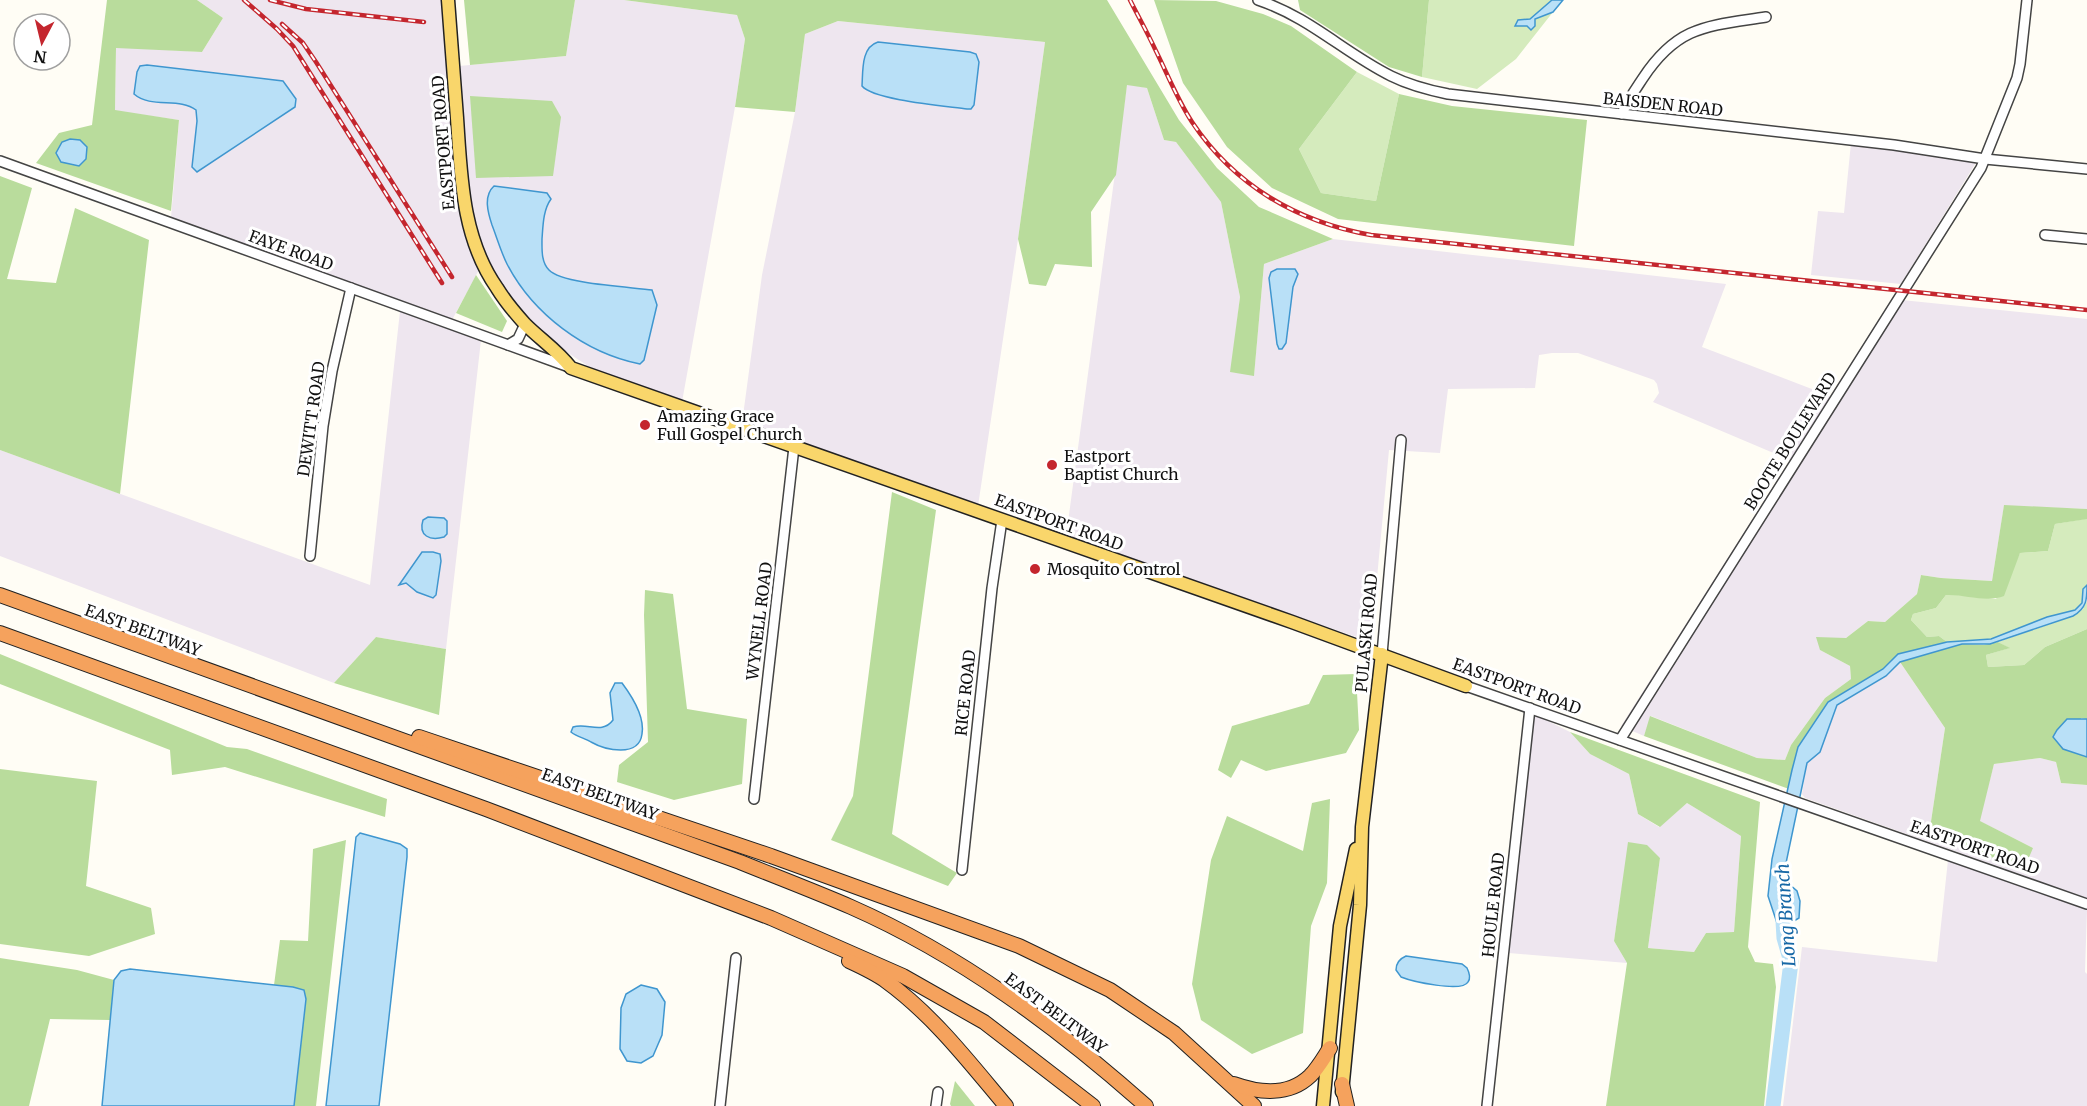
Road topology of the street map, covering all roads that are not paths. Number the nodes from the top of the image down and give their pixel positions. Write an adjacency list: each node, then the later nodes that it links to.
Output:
1 (448, 0): 13 (main road, EASTPORT ROAD)
2 (1258, 0): 4 (street, BAISDEN ROAD)
3 (2027, 0): 7 (street, BOOTE BOULEVARD)
4 (1275, 3): 6 (street, BAISDEN ROAD)
5 (1766, 17): 6 (street)
6 (1622, 114): 7 (street, BAISDEN ROAD)
7 (1985, 159): 9 (street, BAISDEN ROAD); 26 (street, BOOTE BOULEVARD)
8 (0, 161): 12 (street, FAYE ROAD)
9 (2087, 169)
10 (2045, 235): 11 (street)
11 (2087, 239)
12 (351, 288): 14 (street, FAYE ROAD); 19 (street, DEWITT ROAD)
13 (525, 324): 14 (street); 15 (main road, EASTPORT ROAD)
14 (508, 345): 15 (street, FAYE ROAD)
15 (571, 368): 17 (main road, EASTPORT ROAD)
16 (1401, 441): 22 (street, PULASKI ROAD)
17 (794, 447): 18 (main road, EASTPORT ROAD); 27 (street, WYNELL ROAD)
18 (1002, 520): 22 (main road, EASTPORT ROAD); 29 (street, RICE ROAD)
19 (310, 556)
20 (0, 595): 23 (highway, EAST BELTWAY)
21 (0, 633): 31 (highway)
22 (1382, 654): 24 (main road, EASTPORT ROAD); 28 (main road, PULASKI ROAD)
23 (231, 679): 34 (highway); 41 (highway, EAST BELTWAY)
24 (1466, 686): 25 (street, EASTPORT ROAD)
25 (1530, 708): 26 (street, EASTPORT ROAD); 46 (street, HOULE ROAD)
26 (1620, 740): 30 (street, EASTPORT ROAD)
27 (754, 799)
28 (1362, 827): 33 (main road, PULASKI ROAD); 35 (main road, PULASKI ROAD)
29 (962, 870)
30 (2087, 904)
31 (771, 918): 39 (highway); 40 (highway)
32 (736, 958): 37 (street)
33 (1330, 1048): 34 (highway); 43 (main road, PULASKI ROAD)
34 (1229, 1082): 42 (highway)
35 (1342, 1084): 44 (main road, PULASKI ROAD); 45 (highway)
36 (938, 1092): 38 (street)
37 (720, 1106)
38 (936, 1106)
39 (1006, 1106)
40 (1093, 1106)
41 (1146, 1106)
42 (1254, 1106)
43 (1323, 1106)
44 (1340, 1106)
45 (1347, 1106)
46 (1487, 1106)

